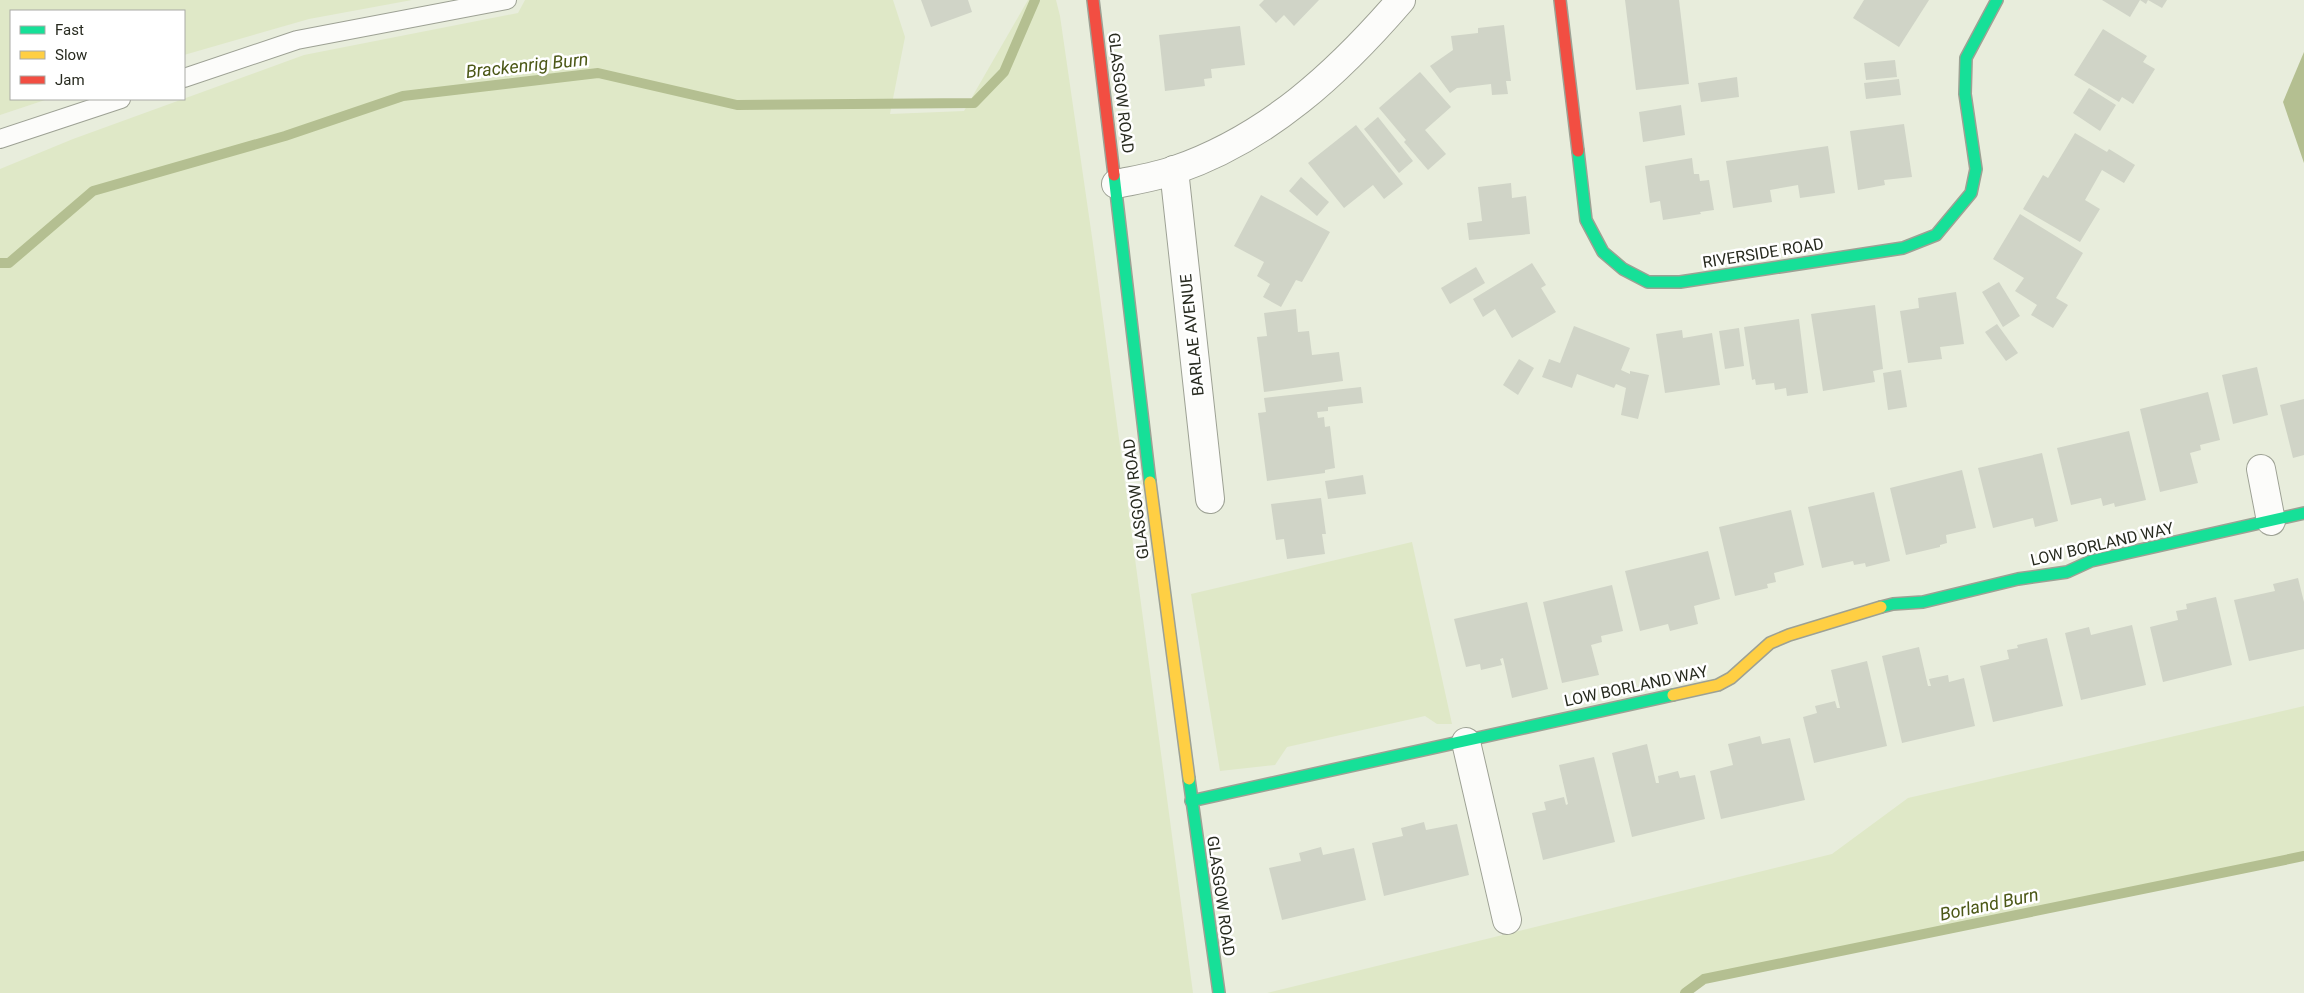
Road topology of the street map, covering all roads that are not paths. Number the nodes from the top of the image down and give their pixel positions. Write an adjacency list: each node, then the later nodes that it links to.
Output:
1 (507, 0): 6 (lane)
2 (1093, 0): 10 (street, GLASGOW ROAD)
3 (1401, 0): 9 (street)
4 (1560, 0): 5 (street, RIVERSIDE ROAD)
5 (1997, 0)
6 (185, 78)
7 (118, 100): 8 (lane)
8 (0, 139)
9 (1174, 170): 10 (street); 12 (street, BARLAE AVENUE)
10 (1116, 184): 16 (street, GLASGOW ROAD)
11 (2261, 469): 14 (street)
12 (1210, 499)
13 (2304, 513): 14 (street, LOW BORLAND WAY)
14 (2271, 521): 15 (street, LOW BORLAND WAY)
15 (1466, 742): 16 (street, LOW BORLAND WAY); 17 (street)
16 (1191, 802): 18 (street, GLASGOW ROAD)
17 (1506, 920)
18 (1218, 993)

